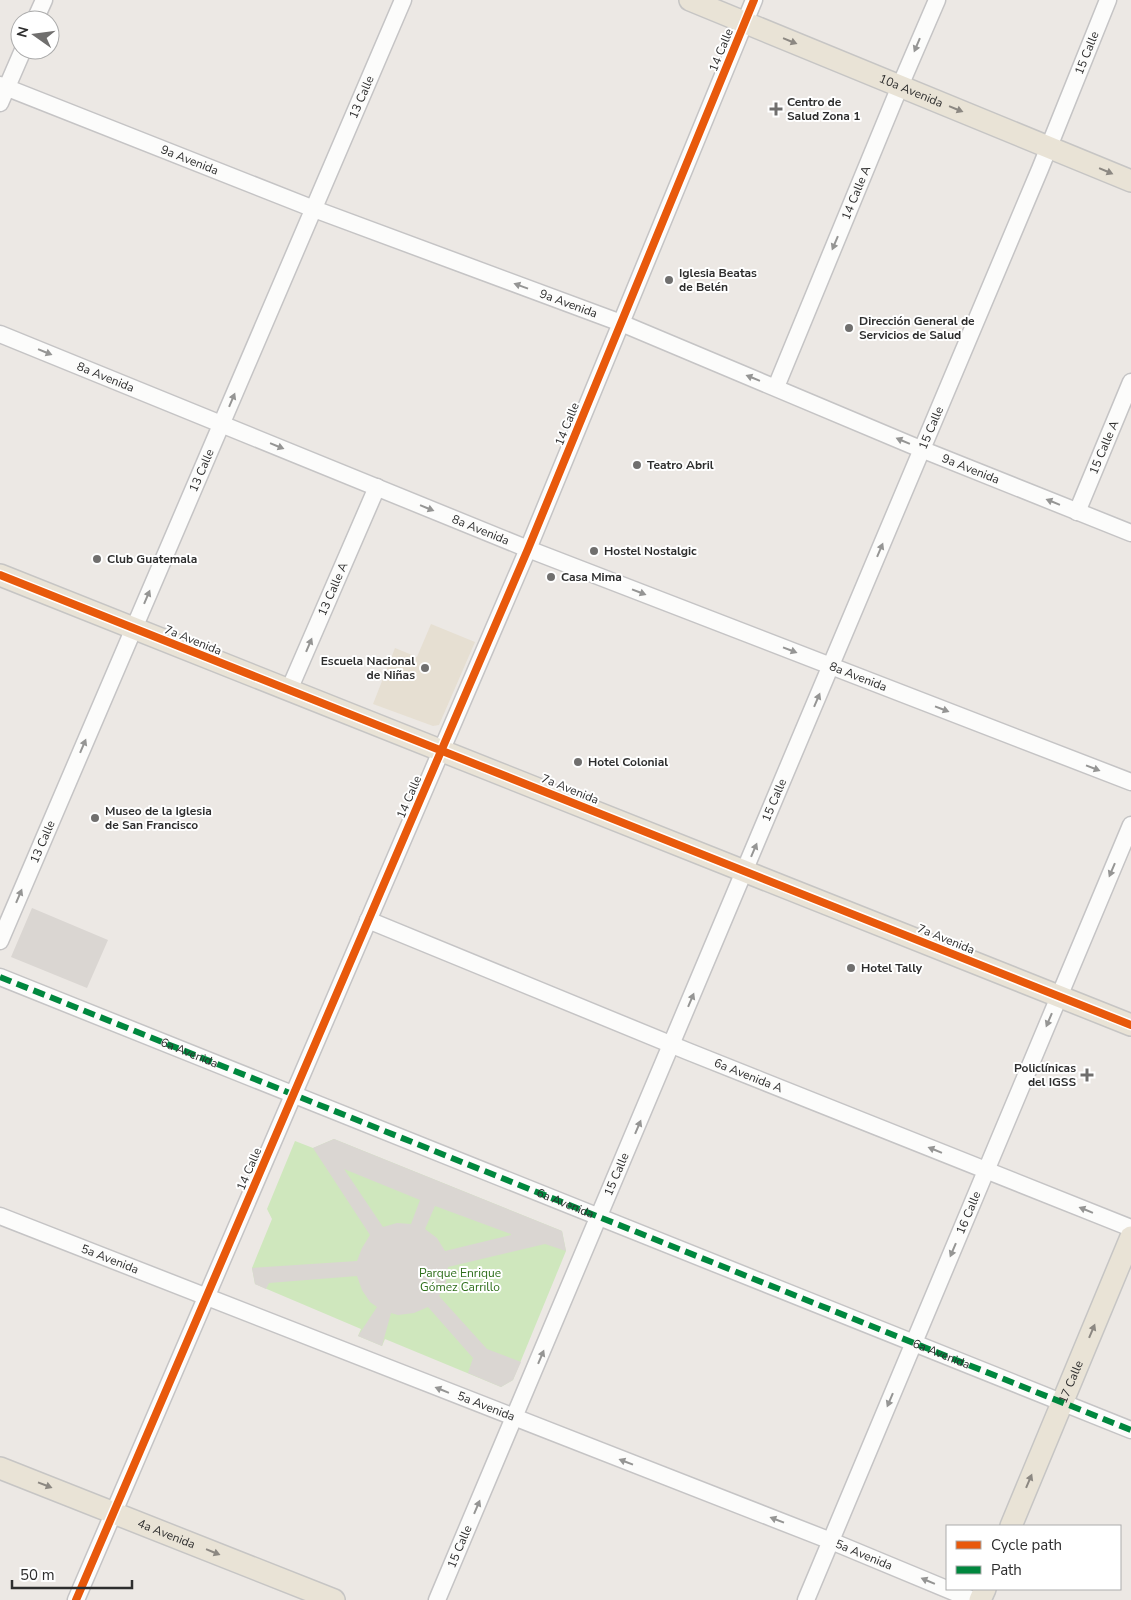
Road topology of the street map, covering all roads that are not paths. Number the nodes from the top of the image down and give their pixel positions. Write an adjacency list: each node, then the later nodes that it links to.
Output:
1 (403, 0): 13 (street, 13 Calle)
2 (690, 0): 6 (main road, 10a Avenida)
3 (754, 0): 6 (street, 14 Calle)
4 (937, 0): 9 (street, 14 Calle A, one-way to 9)
5 (1108, 0): 11 (street, 15 Calle)
6 (745, 22): 9 (main road, 10a Avenida, one-way to 9); 14 (street, 14 Calle)
7 (17, 60): 8 (street)
8 (3, 86): 10 (street); 13 (street, 9a Avenida)
9 (900, 86): 11 (main road, 10a Avenida, one-way to 11); 17 (street, 14 Calle A, one-way to 17)
10 (0, 103)
11 (1049, 146): 12 (main road, 10a Avenida, one-way to 12); 19 (street, 15 Calle)
12 (1131, 181)
13 (314, 209): 14 (street, 9a Avenida, one-way to 13); 18 (street, 13 Calle, one-way to 13)
14 (621, 323): 17 (street, 9a Avenida, one-way to 14); 23 (street, 14 Calle)
15 (0, 334): 18 (street, 8a Avenida, one-way to 18)
16 (1131, 382): 21 (street, 15 Calle A)
17 (776, 387): 19 (street, 9a Avenida, one-way to 17)
18 (221, 424): 20 (street, 8a Avenida, one-way to 20); 25 (street, 13 Calle, one-way to 18)
19 (922, 449): 21 (street, 9a Avenida, one-way to 19); 26 (street, 15 Calle, one-way to 19)
20 (377, 487): 23 (street, 8a Avenida, one-way to 23); 27 (street, 13 Calle A, one-way to 20)
21 (1077, 512): 22 (street, 9a Avenida)
22 (1131, 533)
23 (528, 549): 26 (street, 8a Avenida, one-way to 26); 28 (street, 14 Calle)
24 (0, 575): 25 (main road, 7a Avenida)
25 (134, 628): 27 (main road, 7a Avenida); 33 (street, 13 Calle, one-way to 25)
26 (831, 666): 29 (street, 8a Avenida, one-way to 29); 31 (street, 15 Calle, one-way to 26)
27 (289, 690): 28 (main road, 7a Avenida)
28 (441, 750): 31 (main road, 7a Avenida); 32 (street, 14 Calle)
29 (1131, 782)
30 (1131, 825): 35 (street, 16 Calle, one-way to 35)
31 (745, 871): 35 (main road, 7a Avenida); 37 (street, 15 Calle, one-way to 31)
32 (368, 920): 37 (street, 6a Avenida A); 38 (street, 14 Calle)
33 (0, 941)
34 (0, 977): 38 (street, 6a Avenida)
35 (1059, 996): 36 (main road, 7a Avenida); 39 (street, 16 Calle, one-way to 39)
36 (1131, 1025)
37 (672, 1045): 39 (street, 6a Avenida A, one-way to 37); 41 (street, 15 Calle, one-way to 37)
38 (293, 1094): 41 (street, 6a Avenida); 44 (street, 14 Calle)
39 (986, 1170): 42 (street, 6a Avenida A, one-way to 39); 45 (street, 16 Calle, one-way to 45)
40 (0, 1216): 44 (street, 5a Avenida)
41 (600, 1217): 45 (street, 6a Avenida); 47 (street, 15 Calle, one-way to 41)
42 (1131, 1228)
43 (1131, 1238): 46 (main road, 17 Calle, one-way to 43)
44 (207, 1296): 47 (street, 5a Avenida, one-way to 44); 50 (street, 14 Calle)
45 (914, 1344): 46 (street, 6a Avenida); 52 (street, 16 Calle, one-way to 52)
46 (1062, 1403): 48 (street, 6a Avenida); 51 (main road, 17 Calle, one-way to 46)
47 (514, 1419): 52 (street, 5a Avenida, one-way to 47); 57 (street, 15 Calle, one-way to 47)
48 (1131, 1430)
49 (0, 1468): 50 (main road, 4a Avenida, one-way to 50)
50 (114, 1512): 55 (street, 14 Calle); 56 (main road, 4a Avenida, one-way to 56)
51 (1011, 1525)
52 (831, 1541): 53 (street, 5a Avenida, one-way to 52); 58 (street, 16 Calle)
53 (946, 1589)
54 (949, 1590): 59 (street, 5a Avenida, one-way to 54)
55 (76, 1600)
56 (334, 1600)
57 (438, 1600)
58 (806, 1600)
59 (973, 1600)

